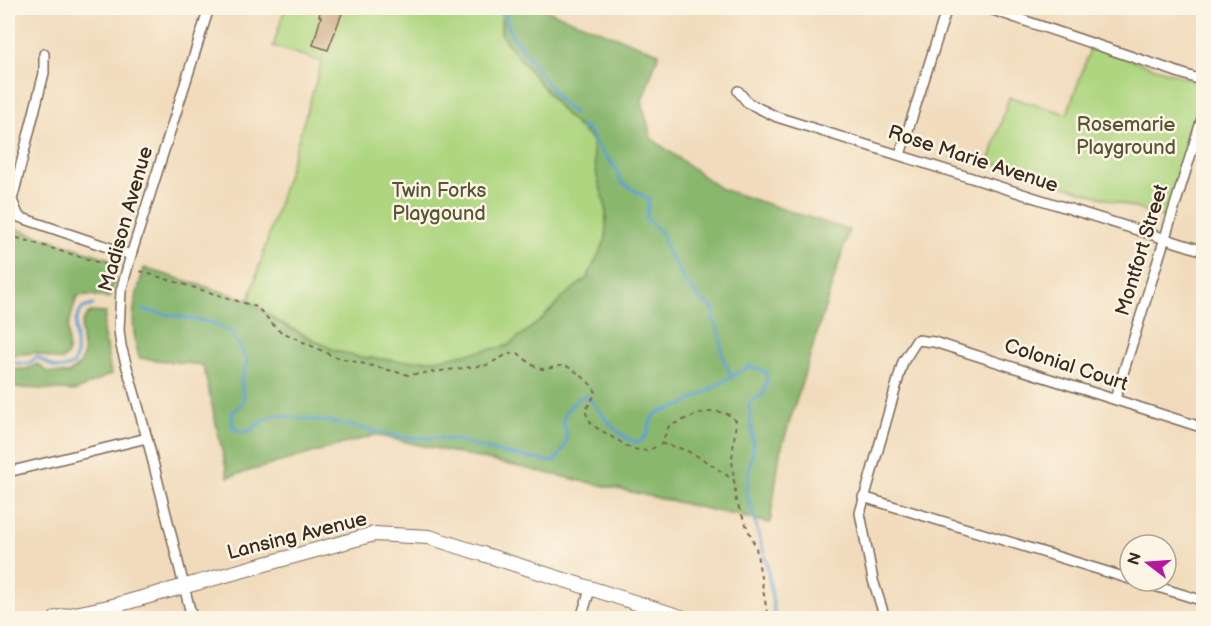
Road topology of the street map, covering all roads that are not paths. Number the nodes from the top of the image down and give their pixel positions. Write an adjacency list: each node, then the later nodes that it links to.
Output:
1 (209, 8): 11 (street, Madison Avenue)
2 (947, 8): 8 (street)
3 (987, 8): 5 (street)
4 (44, 54): 11 (street)
5 (1203, 81)
6 (738, 91): 8 (street, Rose Marie Avenue)
7 (1203, 112): 9 (street, Montfort Street)
8 (900, 155): 9 (street, Rose Marie Avenue)
9 (1164, 239): 10 (street, Rose Marie Avenue); 12 (street, Montfort Street)
10 (1203, 251)
11 (131, 255): 14 (street, Madison Avenue)
12 (1115, 399): 13 (street, Colonial Court); 16 (street, Colonial Court)
13 (1203, 428)
14 (147, 438): 15 (street); 18 (street, Madison Avenue)
15 (8, 472)
16 (864, 497): 17 (street); 26 (street)
17 (1118, 575)
18 (184, 586): 19 (street, Lansing Avenue); 22 (street, Lansing Avenue); 23 (street, Madison Avenue)
19 (590, 590): 24 (street); 25 (street, Lansing Avenue)
20 (1177, 593): 21 (street)
21 (1203, 601)
22 (56, 618)
23 (192, 618)
24 (581, 618)
25 (684, 618)
26 (885, 618)

